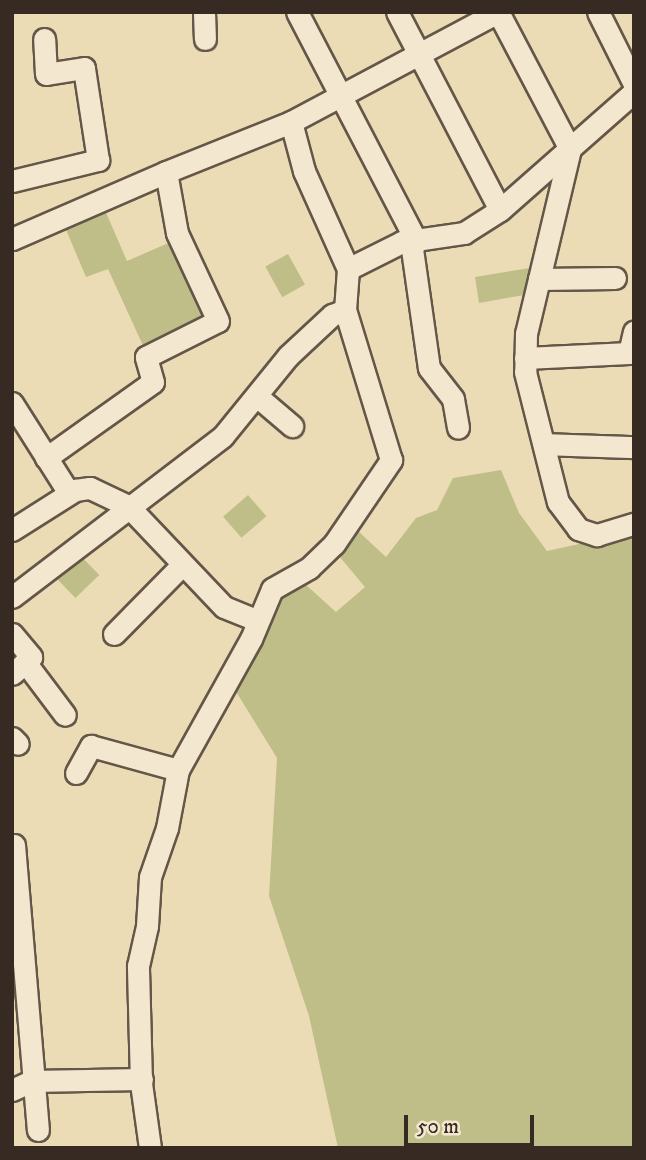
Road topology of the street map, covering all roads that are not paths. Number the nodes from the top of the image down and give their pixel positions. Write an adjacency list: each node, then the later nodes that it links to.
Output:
1 (204, 12): 6 (street)
2 (297, 12): 10 (street)
3 (397, 12): 7 (street)
4 (598, 12): 8 (street)
5 (44, 39): 14 (street)
6 (205, 39)
7 (419, 54): 10 (street); 12 (street); 15 (street)
8 (634, 84)
9 (634, 92): 12 (street)
10 (341, 96): 11 (street); 17 (street)
11 (291, 122): 13 (street); 18 (street)
12 (570, 149): 15 (street); 20 (street)
13 (166, 172): 16 (street); 30 (street)
14 (12, 181)
15 (500, 210): 17 (street)
16 (12, 239)
17 (416, 241): 18 (street); 27 (street)
18 (348, 269): 21 (street)
19 (615, 278): 20 (street)
20 (539, 279): 23 (street)
21 (345, 310): 24 (street); 37 (street)
22 (634, 332): 23 (street)
23 (526, 358): 28 (street)
24 (258, 397): 26 (street); 32 (street)
25 (12, 403): 30 (street)
26 (292, 426)
27 (458, 428)
28 (545, 444): 29 (street); 33 (street)
29 (633, 447)
30 (46, 458): 31 (street)
31 (69, 493): 32 (street); 34 (street)
32 (128, 506): 35 (street); 36 (street)
33 (634, 524)
34 (12, 530)
35 (181, 565): 37 (street); 39 (street)
36 (12, 597)
37 (257, 620): 42 (street)
38 (12, 634): 40 (street)
39 (114, 634)
40 (19, 668): 41 (street)
41 (65, 715)
42 (178, 770): 43 (street); 46 (street)
43 (76, 773)
44 (14, 845): 45 (street)
45 (15, 881): 47 (street)
46 (142, 1079): 47 (street); 50 (street)
47 (33, 1081): 48 (street); 49 (street)
48 (12, 1090)
49 (37, 1130)
50 (150, 1148)

